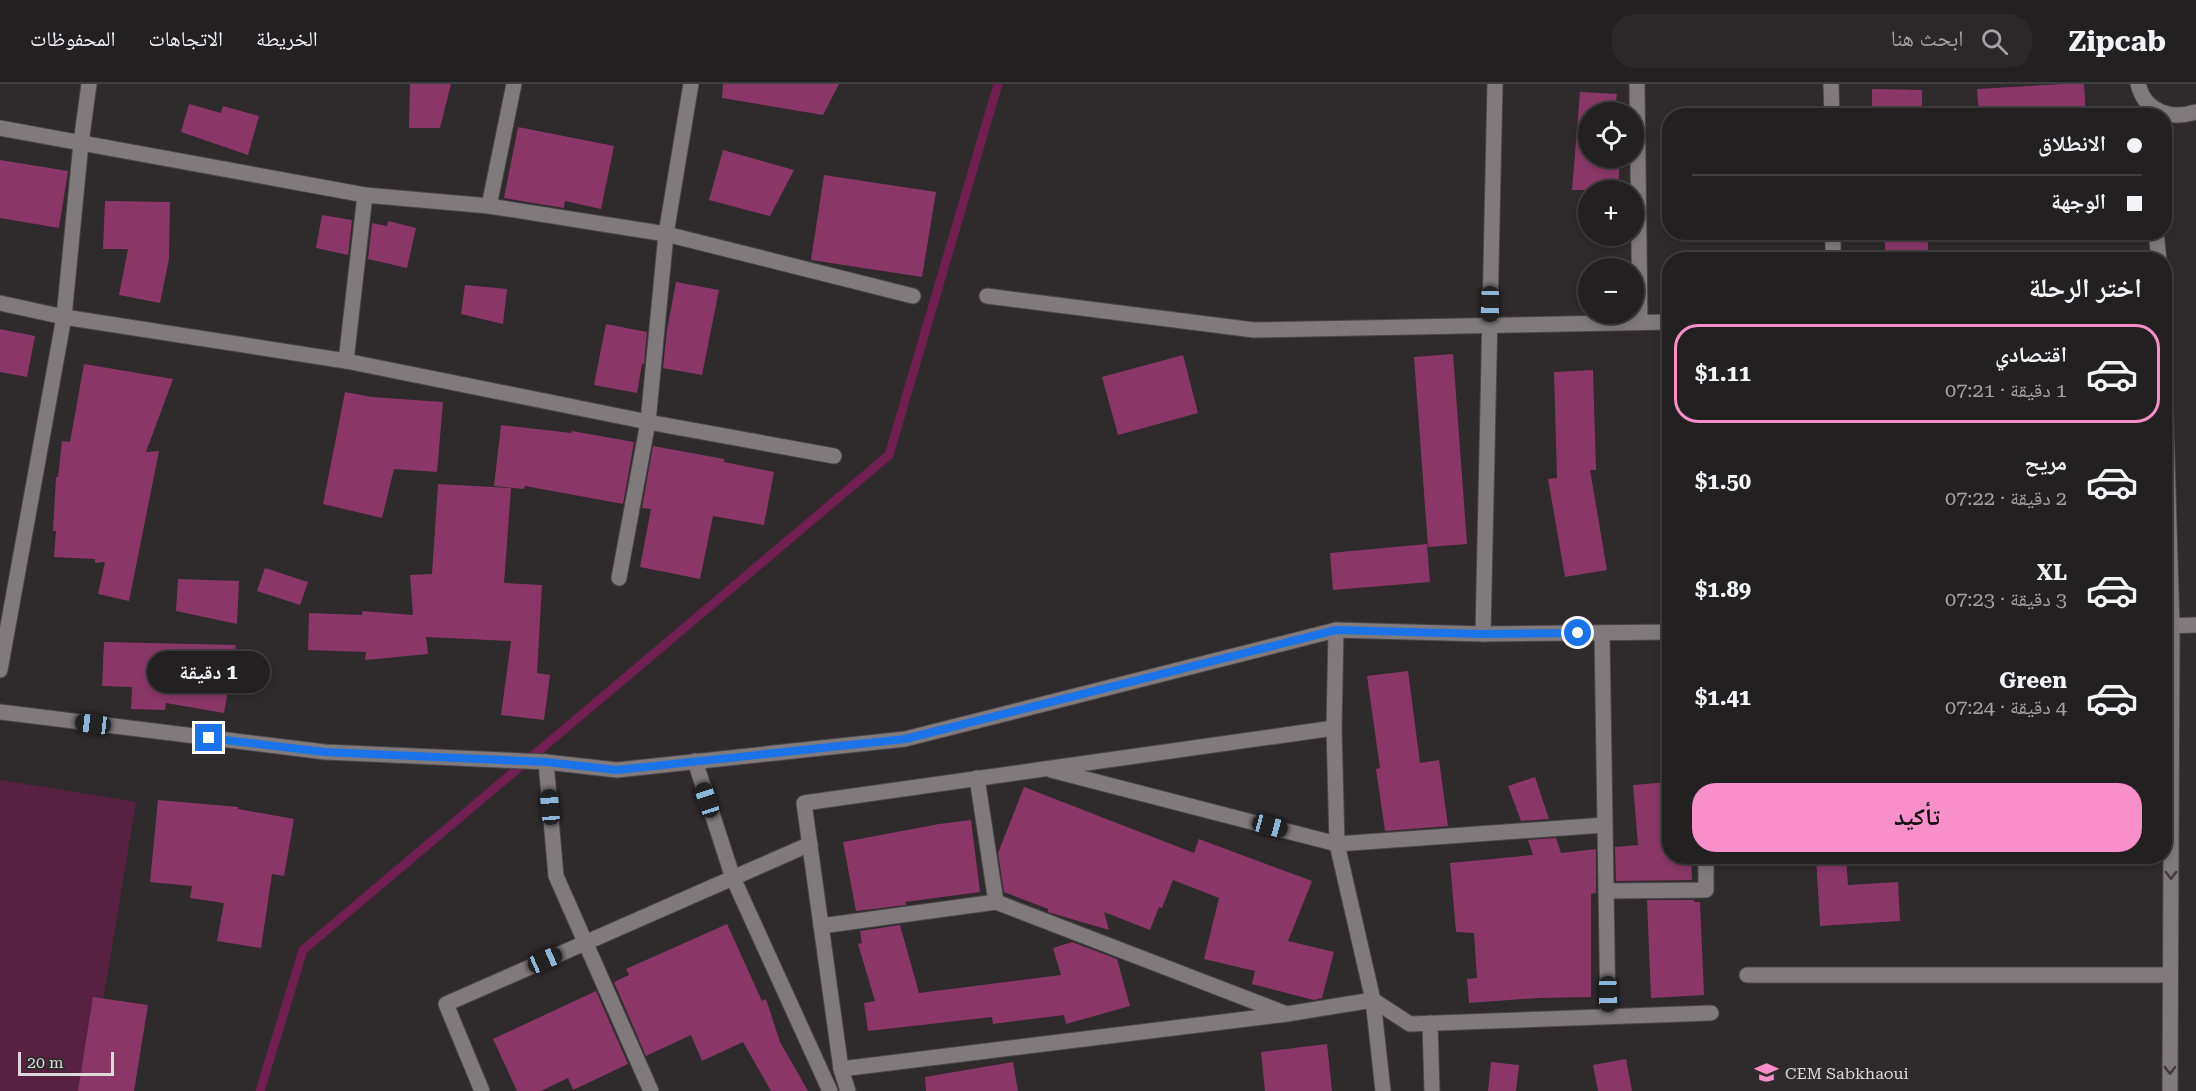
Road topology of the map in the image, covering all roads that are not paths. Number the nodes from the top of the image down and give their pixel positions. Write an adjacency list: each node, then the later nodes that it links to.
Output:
1 (89, 84): 15 (street)
2 (514, 84): 17 (street)
3 (691, 84): 18 (street)
4 (1495, 84): 27 (street)
5 (1637, 84): 19 (street)
6 (1831, 84): 9 (street)
7 (2138, 84): 8 (street)
8 (2144, 99): 10 (street); 11 (street)
9 (1832, 108)
10 (2145, 108)
11 (2152, 108)
12 (2196, 112): 13 (street)
13 (2172, 116)
14 (0, 128): 15 (street)
15 (81, 143): 16 (street); 23 (street)
16 (365, 195): 17 (street); 28 (street)
17 (489, 206): 18 (street)
18 (666, 234): 20 (street); 29 (street)
19 (1639, 258)
20 (914, 296)
21 (987, 296): 27 (street)
22 (0, 303): 23 (street)
23 (64, 317): 28 (street); 38 (street)
24 (1644, 322): 25 (street)
25 (1662, 322)
26 (1578, 324): 27 (street)
27 (1490, 326): 37 (street)
28 (346, 362): 29 (street)
29 (648, 422): 30 (street); 31 (street)
30 (834, 456)
31 (618, 578)
32 (2196, 625): 33 (street)
33 (2172, 626)
34 (1336, 630): 37 (street); 40 (street); 41 (street)
35 (1662, 632): 36 (street)
36 (1602, 633): 37 (street); 45 (street)
37 (1483, 634)
38 (0, 670)
39 (0, 712): 42 (street)
40 (1334, 728): 43 (street); 47 (street)
41 (695, 761): 42 (street); 50 (street)
42 (546, 762): 54 (street)
43 (1044, 768): 44 (street); 47 (street)
44 (977, 778): 46 (street); 52 (street)
45 (1605, 825): 47 (street); 51 (street)
46 (810, 844): 50 (street); 53 (street)
47 (1337, 844): 57 (street)
48 (1706, 864): 51 (street)
49 (2168, 864): 56 (street, one-way to 56)
50 (732, 878): 54 (street); 65 (street)
51 (1606, 891): 60 (street)
52 (996, 902): 53 (street); 59 (street)
53 (821, 926): 62 (street)
54 (585, 943): 63 (street); 64 (street)
55 (1747, 975): 56 (street)
56 (2170, 975): 69 (street, one-way to 69)
57 (1372, 1000): 59 (street); 61 (street); 67 (street)
58 (1711, 1013): 60 (street)
59 (1287, 1014): 62 (street)
60 (1608, 1015): 61 (street)
61 (1430, 1023): 68 (street)
62 (841, 1069): 66 (street)
63 (482, 1091)
64 (651, 1091)
65 (830, 1091)
66 (848, 1091)
67 (1383, 1091)
68 (1432, 1091)
69 (2170, 1091)

